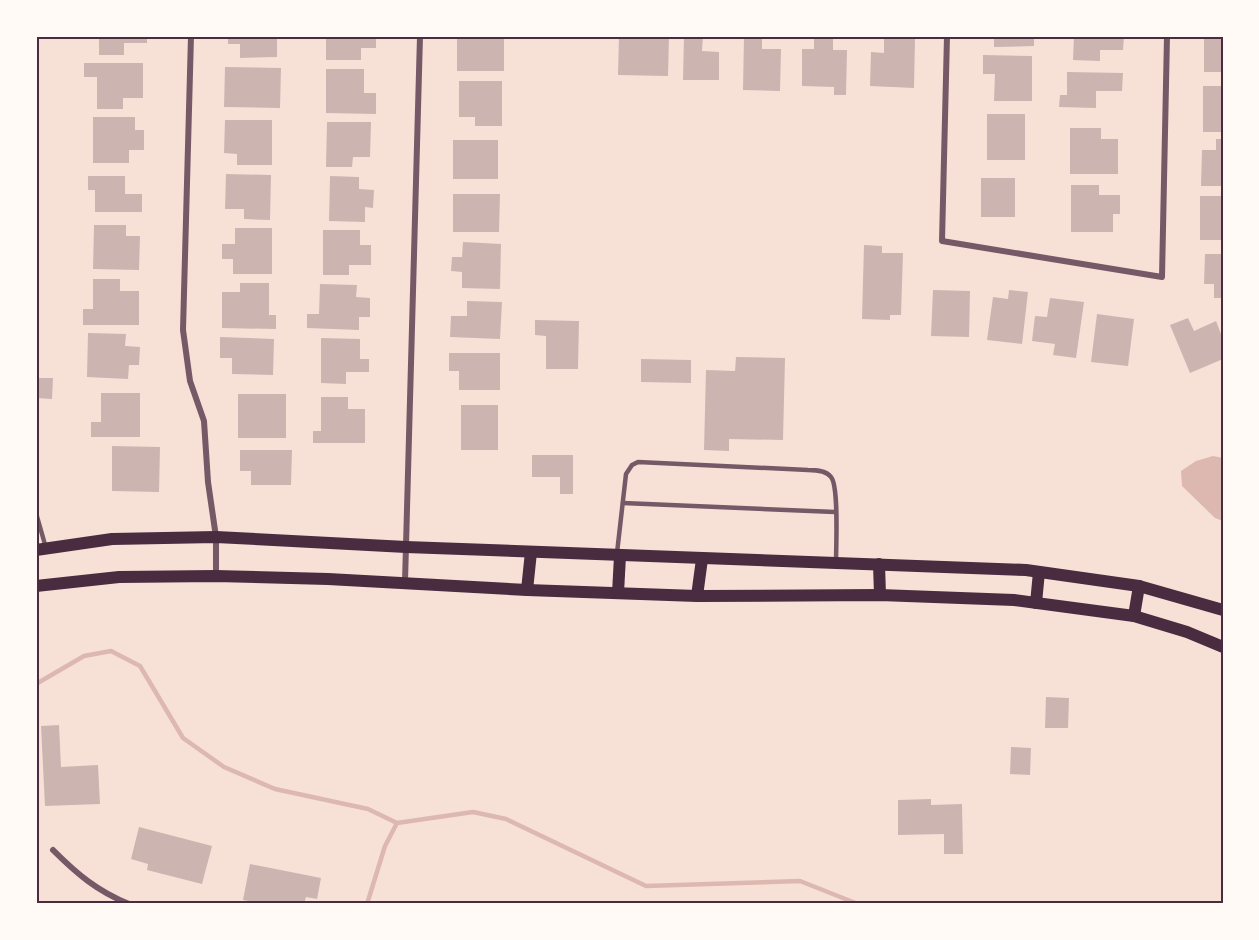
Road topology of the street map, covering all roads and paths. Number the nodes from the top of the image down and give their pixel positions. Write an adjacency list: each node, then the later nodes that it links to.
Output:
1 (191, 36): 8 (street)
2 (420, 36): 9 (street)
3 (947, 36): 4 (street)
4 (1167, 36)
5 (623, 503): 6 (lane); 6 (lane); 12 (lane)
6 (835, 512): 14 (lane)
7 (36, 513): 10 (lane)
8 (216, 537): 9 (main road); 10 (main road); 17 (street)
9 (405, 547): 11 (main road); 18 (street)
10 (41, 549)
11 (531, 552): 12 (main road); 21 (main road)
12 (618, 555): 13 (main road); 22 (main road)
13 (702, 559): 14 (main road); 24 (main road)
14 (837, 563): 15 (main road)
15 (879, 564): 16 (main road); 23 (main road)
16 (1039, 572): 20 (main road); 25 (main road)
17 (216, 576): 18 (main road); 19 (main road)
18 (405, 582): 21 (main road)
19 (36, 586)
20 (1139, 586): 26 (main road); 27 (main road)
21 (527, 590): 22 (main road)
22 (618, 593): 24 (main road)
23 (880, 595): 24 (main road); 25 (main road)
24 (697, 596)
25 (1036, 603): 27 (main road)
26 (1223, 609)
27 (1134, 616): 28 (main road)
28 (1223, 647)
29 (53, 850): 30 (street)
30 (129, 904)

